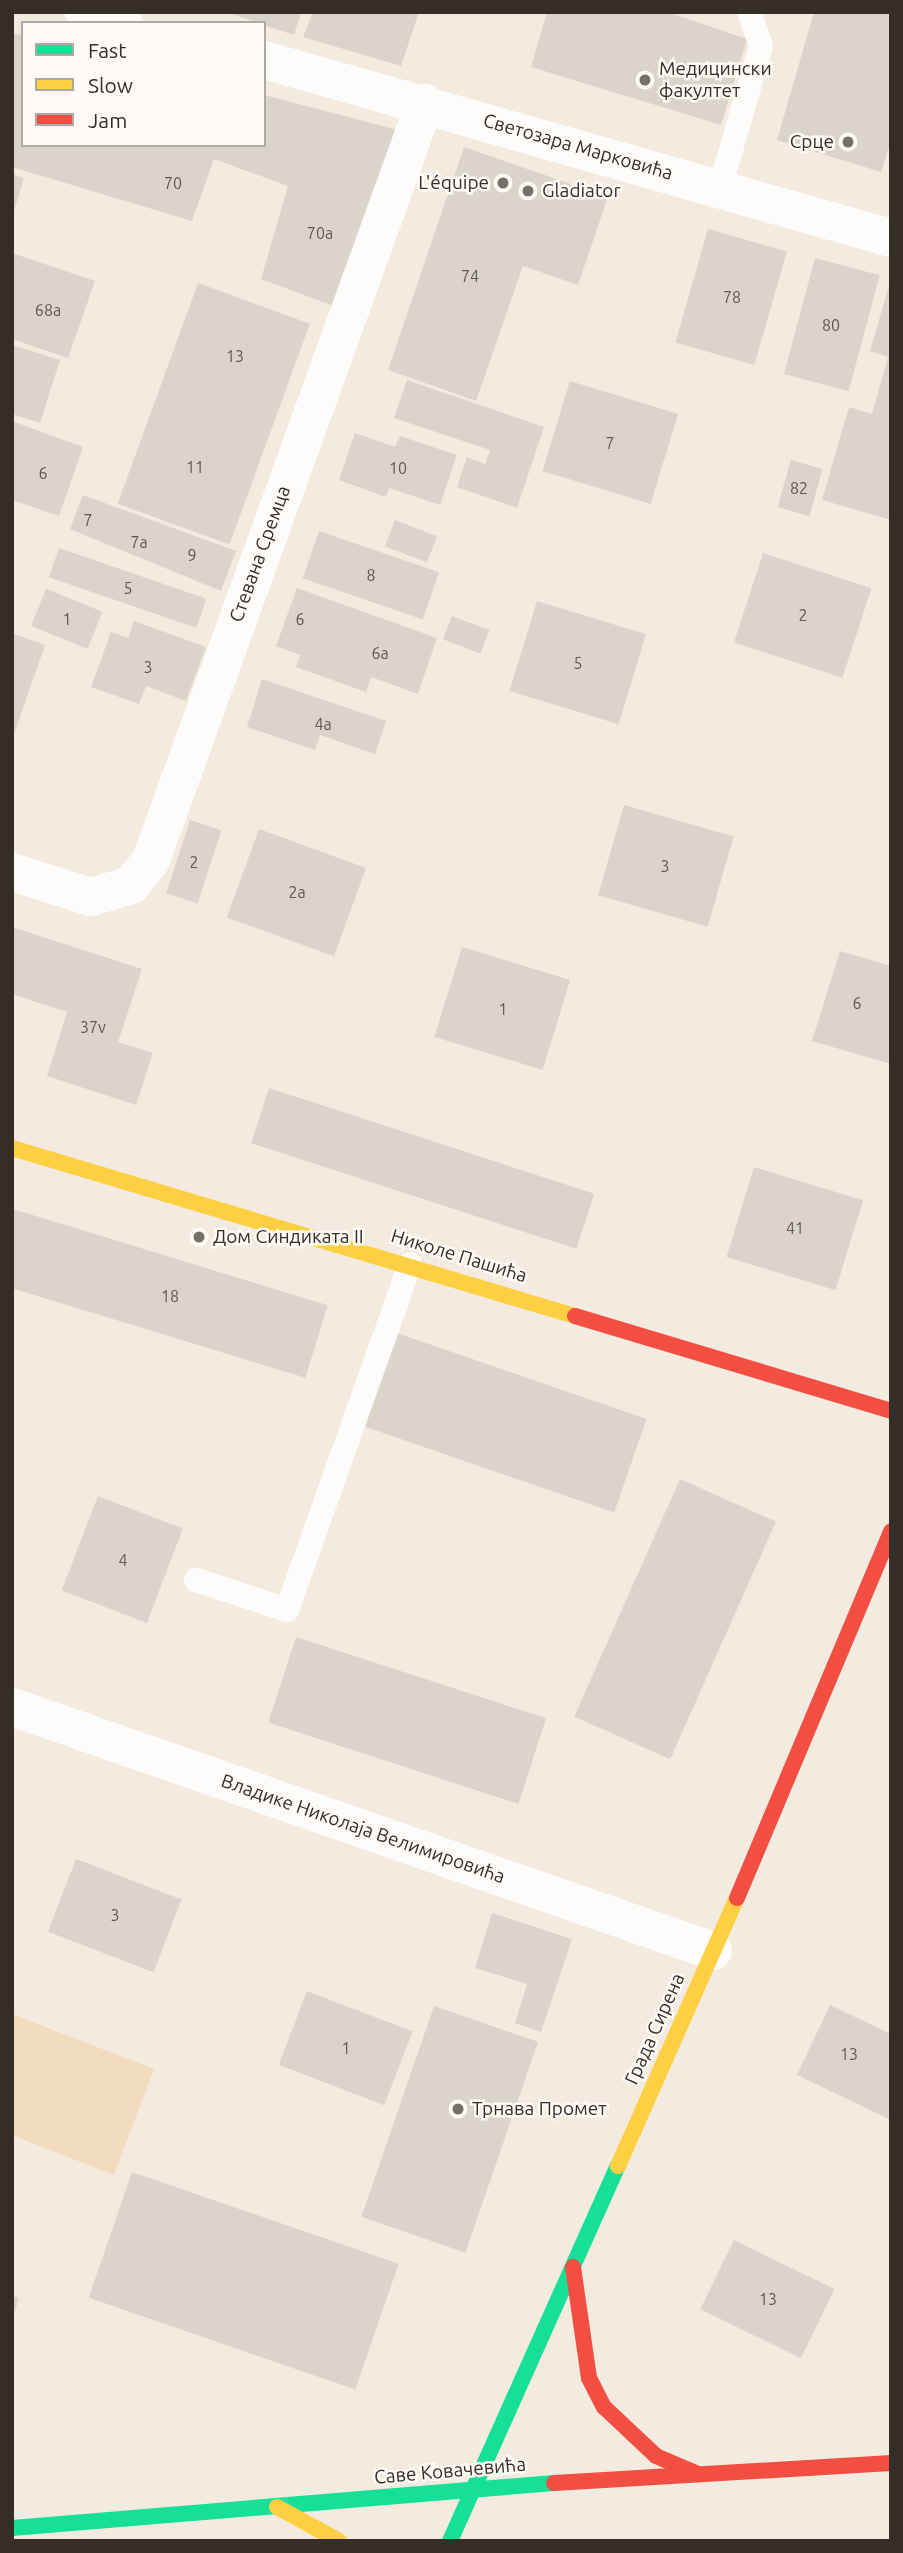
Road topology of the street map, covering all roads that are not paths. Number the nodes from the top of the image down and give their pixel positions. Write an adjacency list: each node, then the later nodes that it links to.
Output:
1 (84, 12): 3 (street)
2 (749, 12): 6 (lane)
3 (117, 21)
4 (266, 61): 5 (street, Светозара Марковића)
5 (425, 103): 6 (street, Светозара Марковића); 8 (street, Стевана Сремца)
6 (720, 188): 7 (street, Светозара Марковића)
7 (891, 238)
8 (12, 872)
9 (14, 1154): 10 (street, Николе Пашића)
10 (410, 1264): 11 (street, Николе Пашића); 13 (lane)
11 (891, 1411)
12 (891, 1531): 15 (street, Града Сирена)
13 (196, 1580)
14 (12, 1707): 15 (street, Владике Николаја Велимировића)
15 (713, 1951): 16 (street, Града Сирена)
16 (573, 2265): 18 (street); 19 (street, Града Сирена)
17 (891, 2463): 18 (street, Саве Ковачевића)
18 (704, 2476): 19 (street, Саве Ковачевића)
19 (474, 2488): 20 (street, Саве Ковачевића); 23 (street, Града Сирена)
20 (275, 2506): 21 (street, Саве Ковачевића); 22 (street)
21 (12, 2528)
22 (339, 2541)
23 (450, 2541)

